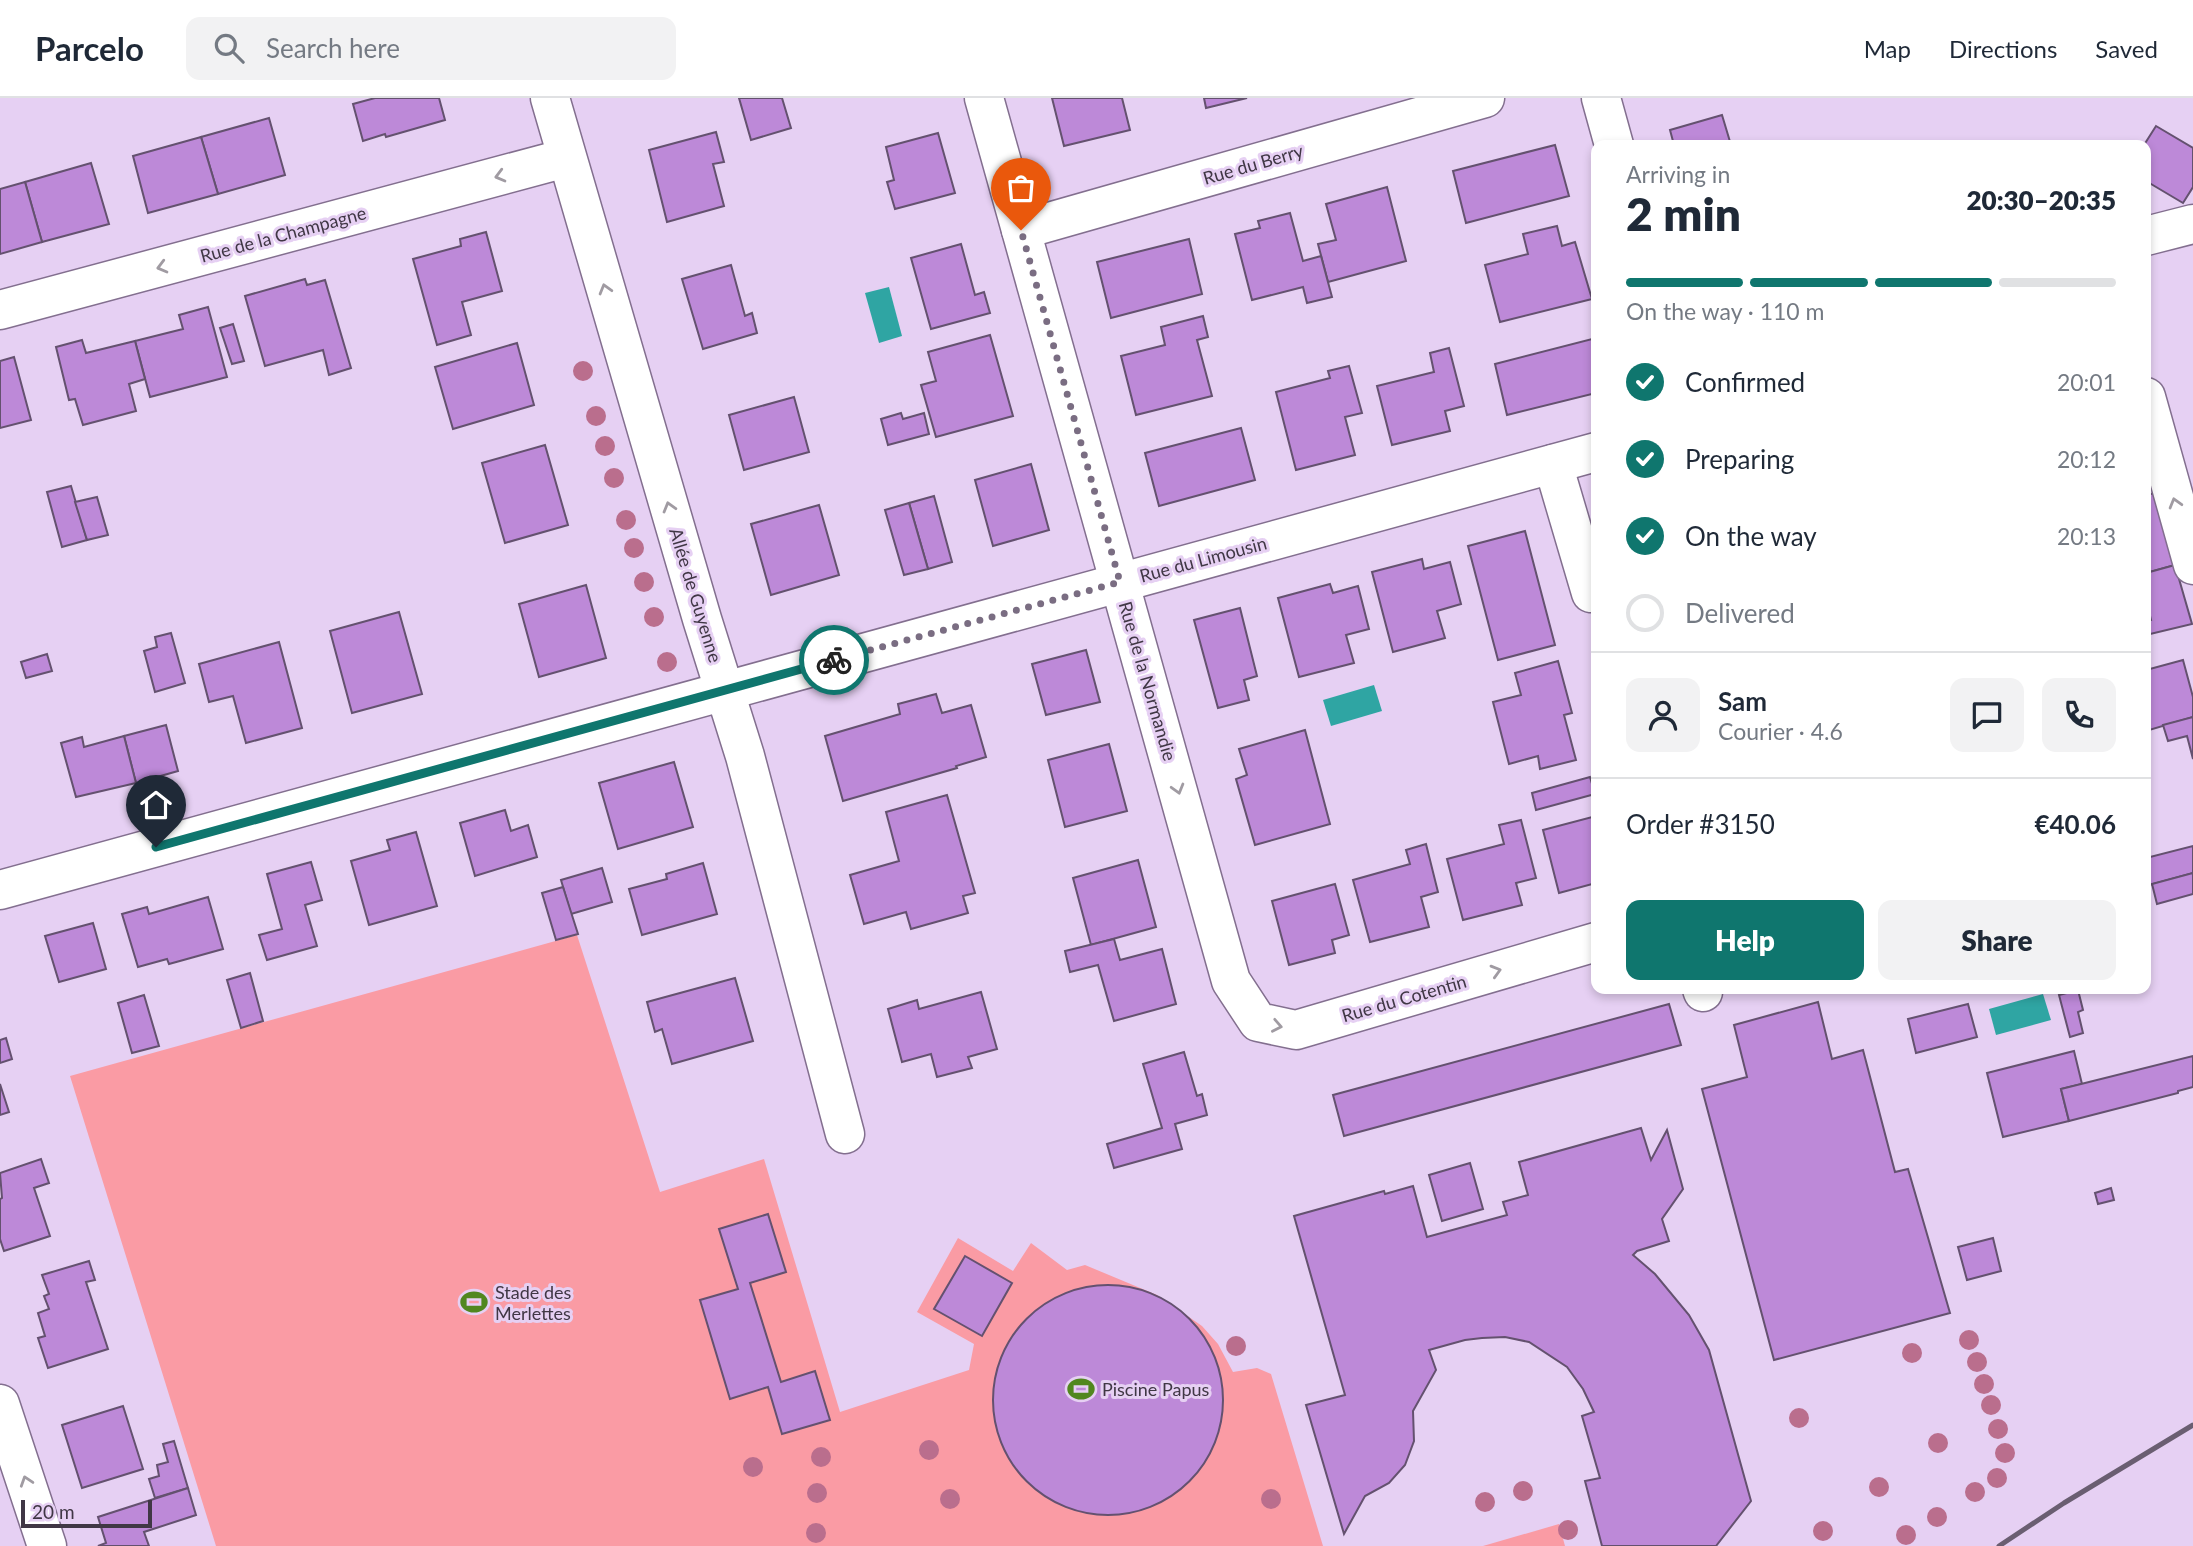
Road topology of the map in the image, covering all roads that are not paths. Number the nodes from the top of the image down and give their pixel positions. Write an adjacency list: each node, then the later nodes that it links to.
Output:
1 (550, 98): 6 (street, Allée de Guyenne)
2 (984, 98): 8 (street, Rue de la Normandie)
3 (1485, 98): 8 (street, Rue du Berry)
4 (1601, 98): 5 (street)
5 (1613, 140)
6 (566, 158): 10 (street, Rue de la Champagne, one-way to 10); 17 (street, Allée de Guyenne, one-way to 6)
7 (2193, 223): 9 (street)
8 (1021, 230): 15 (street, Rue de la Normandie)
9 (2151, 235)
10 (0, 310)
11 (2151, 442): 14 (street, one-way to 11)
12 (1591, 453): 13 (street, Rue du Limousin)
13 (1553, 464): 15 (street, Rue du Limousin); 16 (street)
14 (2193, 565)
15 (1120, 582): 17 (street, Rue du Limousin); 20 (street, Rue de la Normandie, one-way to 20)
16 (1591, 593)
17 (726, 689): 18 (street, Rue du Limousin); 21 (street, Allée de Guyenne)
18 (0, 890)
19 (1591, 943): 20 (street, Rue du Cotentin, one-way to 19)
20 (1231, 981)
21 (845, 1134)
22 (0, 1404): 23 (street, one-way to 22)
23 (47, 1546)

